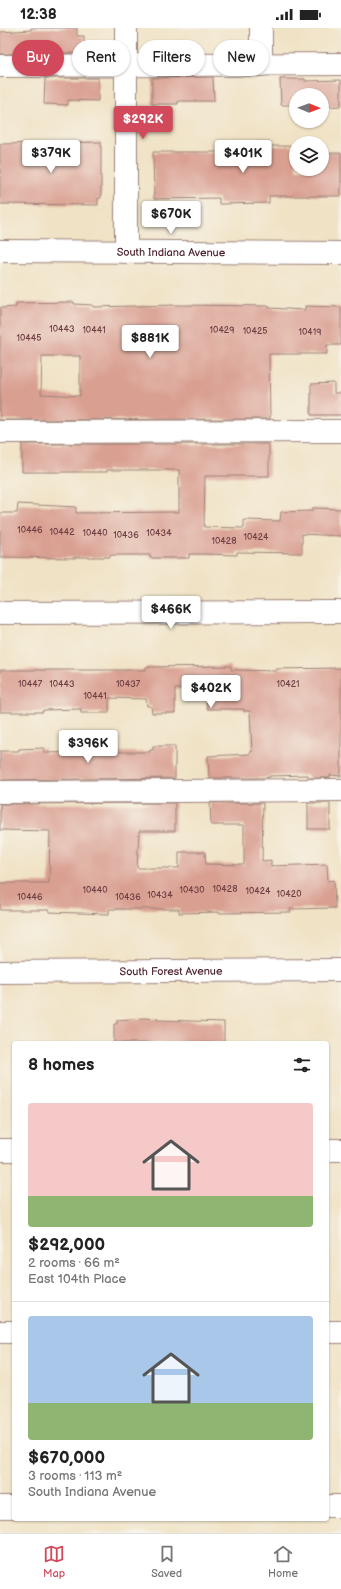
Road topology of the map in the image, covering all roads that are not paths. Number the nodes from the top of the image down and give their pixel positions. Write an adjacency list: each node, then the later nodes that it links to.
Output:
1 (126, 28): 3 (street)
2 (261, 28): 4 (street)
3 (126, 40)
4 (261, 40)
5 (341, 64): 9 (street)
6 (72, 65): 10 (street)
7 (130, 65): 8 (street)
8 (213, 65)
9 (269, 65)
10 (0, 66)
11 (126, 76): 13 (street)
12 (0, 251): 13 (street, South Indiana Avenue)
13 (126, 252): 14 (street, South Indiana Avenue)
14 (341, 253)
15 (341, 431): 16 (street)
16 (0, 432)
17 (341, 612): 18 (street)
18 (0, 613)
19 (341, 790): 20 (street)
20 (0, 792)
21 (341, 970): 22 (street, South Forest Avenue)
22 (0, 972)
23 (0, 1150): 24 (street)
24 (12, 1150)
25 (329, 1150): 26 (street)
26 (341, 1150)
27 (0, 1332): 28 (street)
28 (12, 1332)
29 (329, 1332): 30 (street)
30 (341, 1332)
31 (0, 1506): 32 (street)
32 (12, 1506)
33 (329, 1506): 34 (street)
34 (341, 1506)

